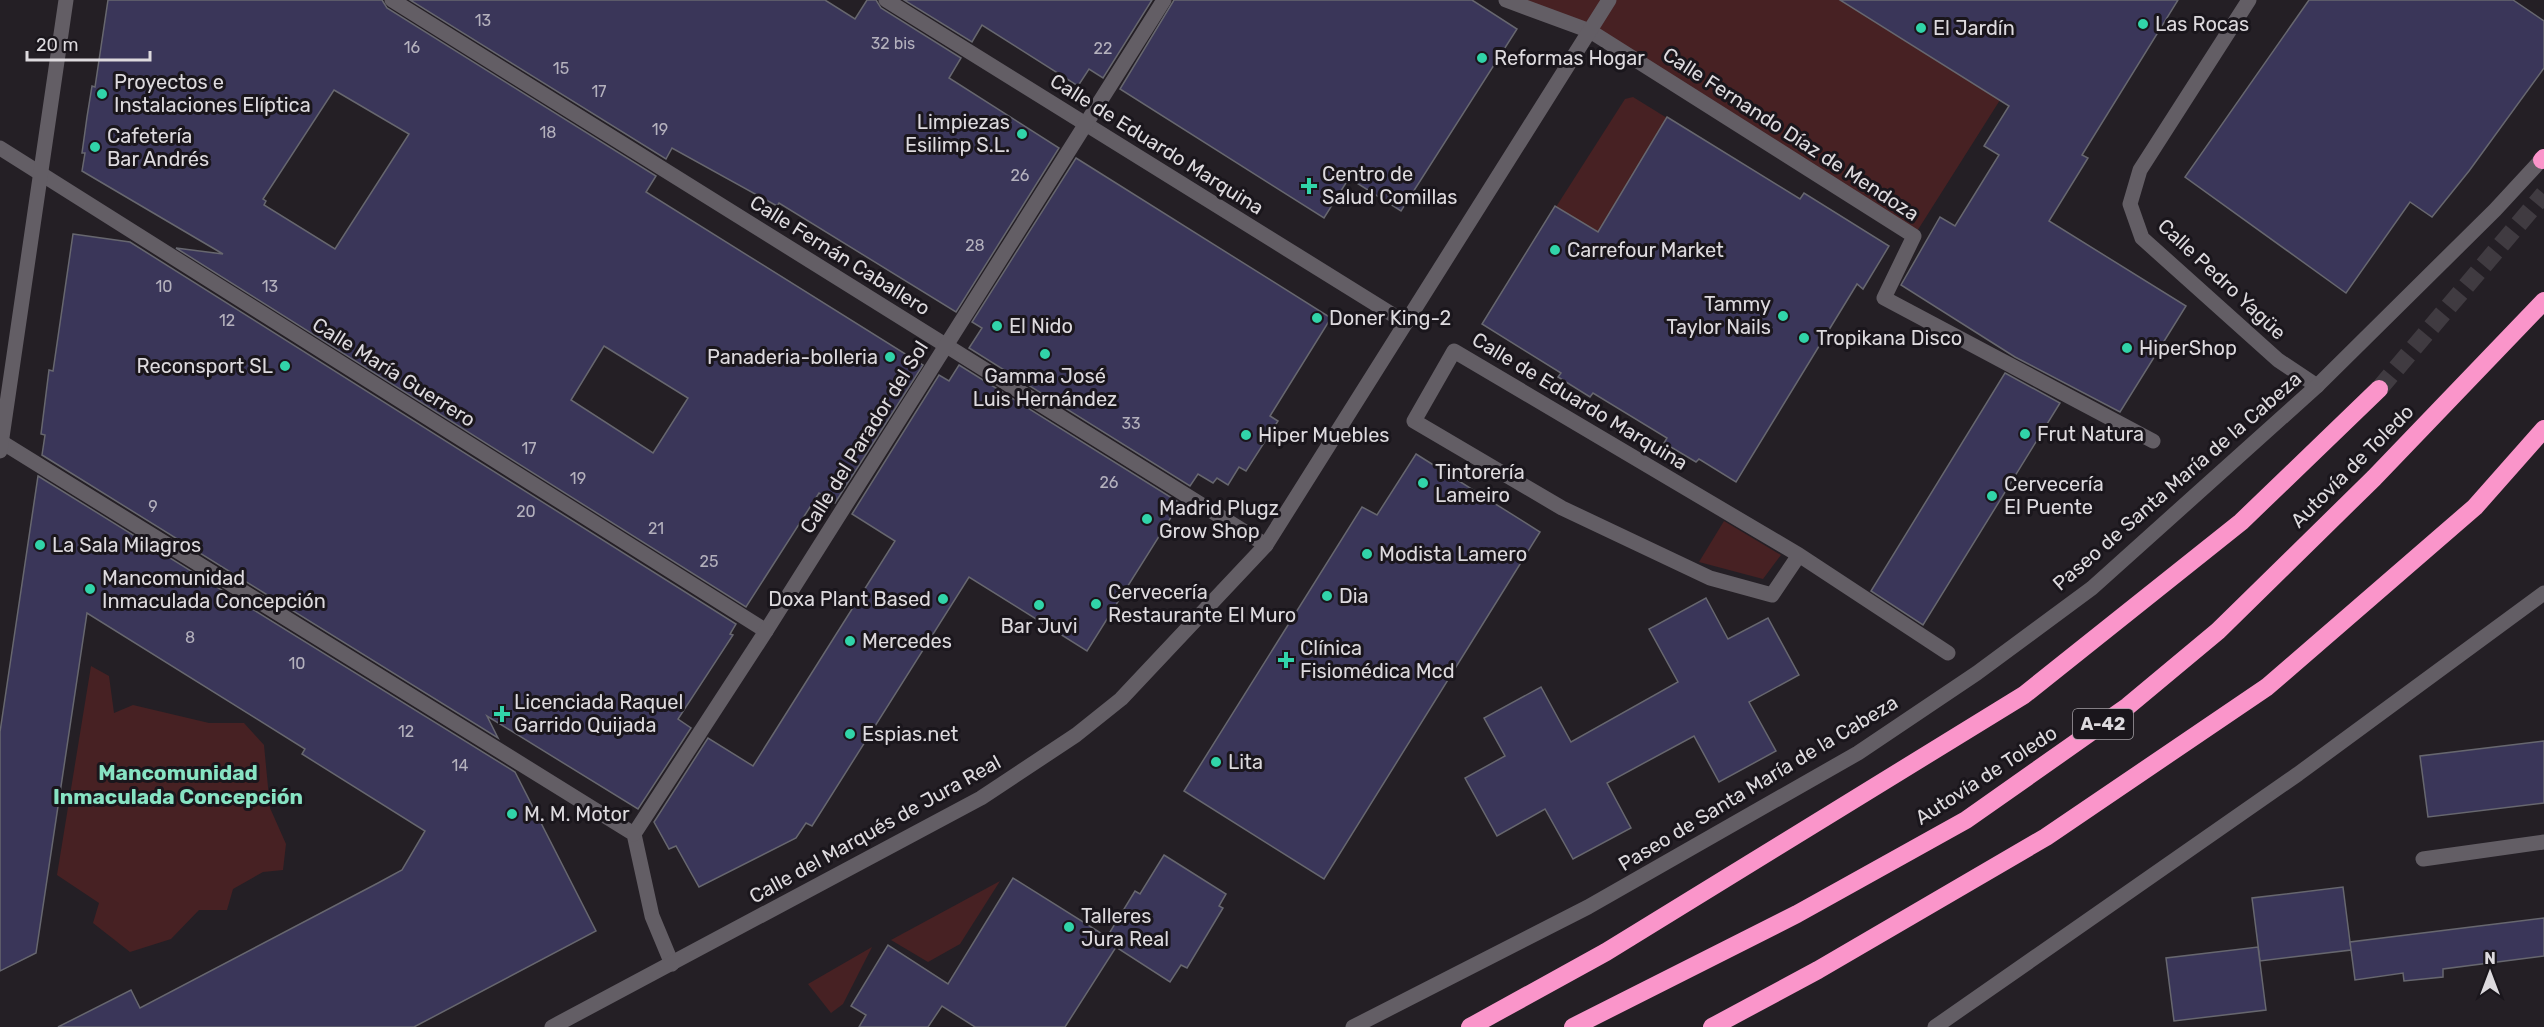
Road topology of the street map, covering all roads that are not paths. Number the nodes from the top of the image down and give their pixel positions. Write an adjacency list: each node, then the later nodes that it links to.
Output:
1 (66, 0): 12 (street)
2 (392, 0): 15 (street, Calle Fernán Caballero)
3 (886, 0): 9 (street, Calle de Eduardo Marquina)
4 (1164, 0): 9 (street, Calle del Parador del Sol)
5 (1506, 0): 8 (street, Calle Fernando Díaz de Mendoza)
6 (1609, 0): 8 (street, Calle del Marqués de Jura Real)
7 (2249, 0): 16 (street, Calle Pedro Yagüe)
8 (1590, 31): 14 (street, Calle del Marqués de Jura Real); 19 (street, Calle Fernando Díaz de Mendoza)
9 (1085, 125): 14 (street, Calle de Eduardo Marquina); 15 (street, Calle del Parador del Sol)
10 (0, 148): 12 (street, Calle María Guerrero)
11 (2543, 158): 16 (street, Paseo de Santa María de la Cabeza)
12 (41, 174): 20 (street); 24 (street, Calle María Guerrero)
13 (2544, 301): 33 (highway, Autovía de Toledo / A-42)
14 (1406, 323): 21 (street, Calle del Marqués de Jura Real)
15 (946, 346): 21 (street, Calle Fernán Caballero); 24 (street, Calle del Parador del Sol)
16 (2317, 386): 31 (street, Paseo de Santa María de la Cabeza)
17 (2379, 389): 32 (highway)
18 (2544, 429): 34 (highway)
19 (2153, 441)
20 (1, 445): 26 (street)
21 (1266, 545): 29 (street, Calle del Marqués de Jura Real)
22 (1799, 555): 22 (street, Calle de Eduardo Marquina); 25 (street, Calle de Eduardo Marquina)
23 (2544, 593): 35 (street)
24 (766, 631): 26 (street, Calle del Parador del Sol)
25 (1948, 653)
26 (634, 834): 29 (street)
27 (2544, 843): 28 (street)
28 (2423, 859)
29 (672, 964): 30 (street, Calle del Marqués de Jura Real)
30 (552, 1027)
31 (1353, 1027)
32 (1470, 1027)
33 (1573, 1027)
34 (1712, 1027)
35 (1935, 1027)

